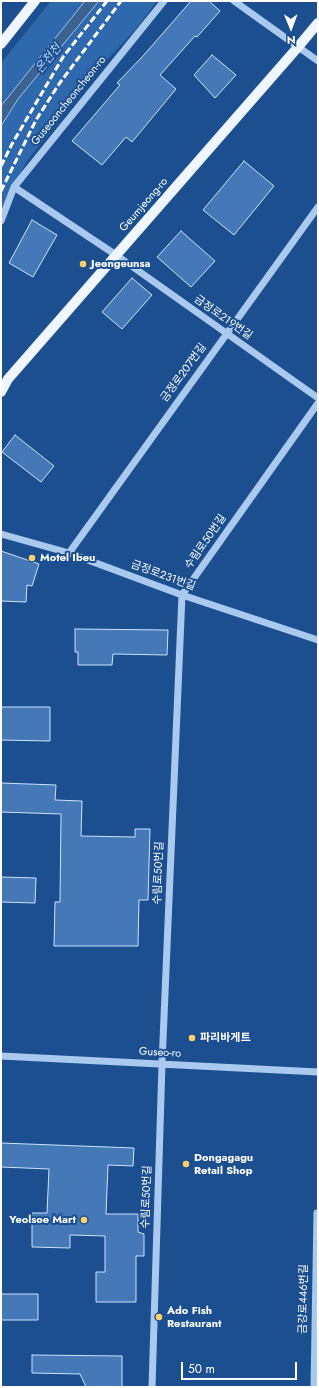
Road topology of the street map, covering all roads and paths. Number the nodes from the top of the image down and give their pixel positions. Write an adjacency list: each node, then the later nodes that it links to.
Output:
1 (35, 1): 5 (main road)
2 (164, 1): 8 (street, Guseooncheoncheon-ro)
3 (234, 1): 6 (street)
4 (318, 23): 6 (main road, Geumjeong-ro)
5 (1, 44)
6 (298, 47): 7 (street); 11 (main road, Geumjeong-ro)
7 (318, 61)
8 (14, 187): 10 (street, Guseooncheoncheon-ro); 11 (street, 금정로219번길)
9 (318, 206): 12 (street, 금정로207번길)
10 (1, 221)
11 (116, 255): 12 (street, 금정로219번길); 13 (main road, Geumjeong-ro)
12 (227, 334): 15 (street, 금정로219번길); 18 (street, 금정로207번길)
13 (5, 382): 14 (main road, Geumjeong-ro)
14 (1, 392)
15 (318, 398)
16 (318, 403): 19 (street, 수림로50번길)
17 (1, 534): 18 (street, 금정로231번길)
18 (69, 553): 19 (street, 금정로231번길)
19 (182, 595): 20 (street, 금정로231번길); 22 (street, 수림로50번길)
20 (318, 640)
21 (1, 1056): 22 (street, Guseo-ro)
22 (162, 1064): 23 (street, Guseo-ro); 25 (street, 수림로50번길)
23 (318, 1072)
24 (318, 1213): 26 (street, 금강로446번길)
25 (152, 1387)
26 (314, 1387)

